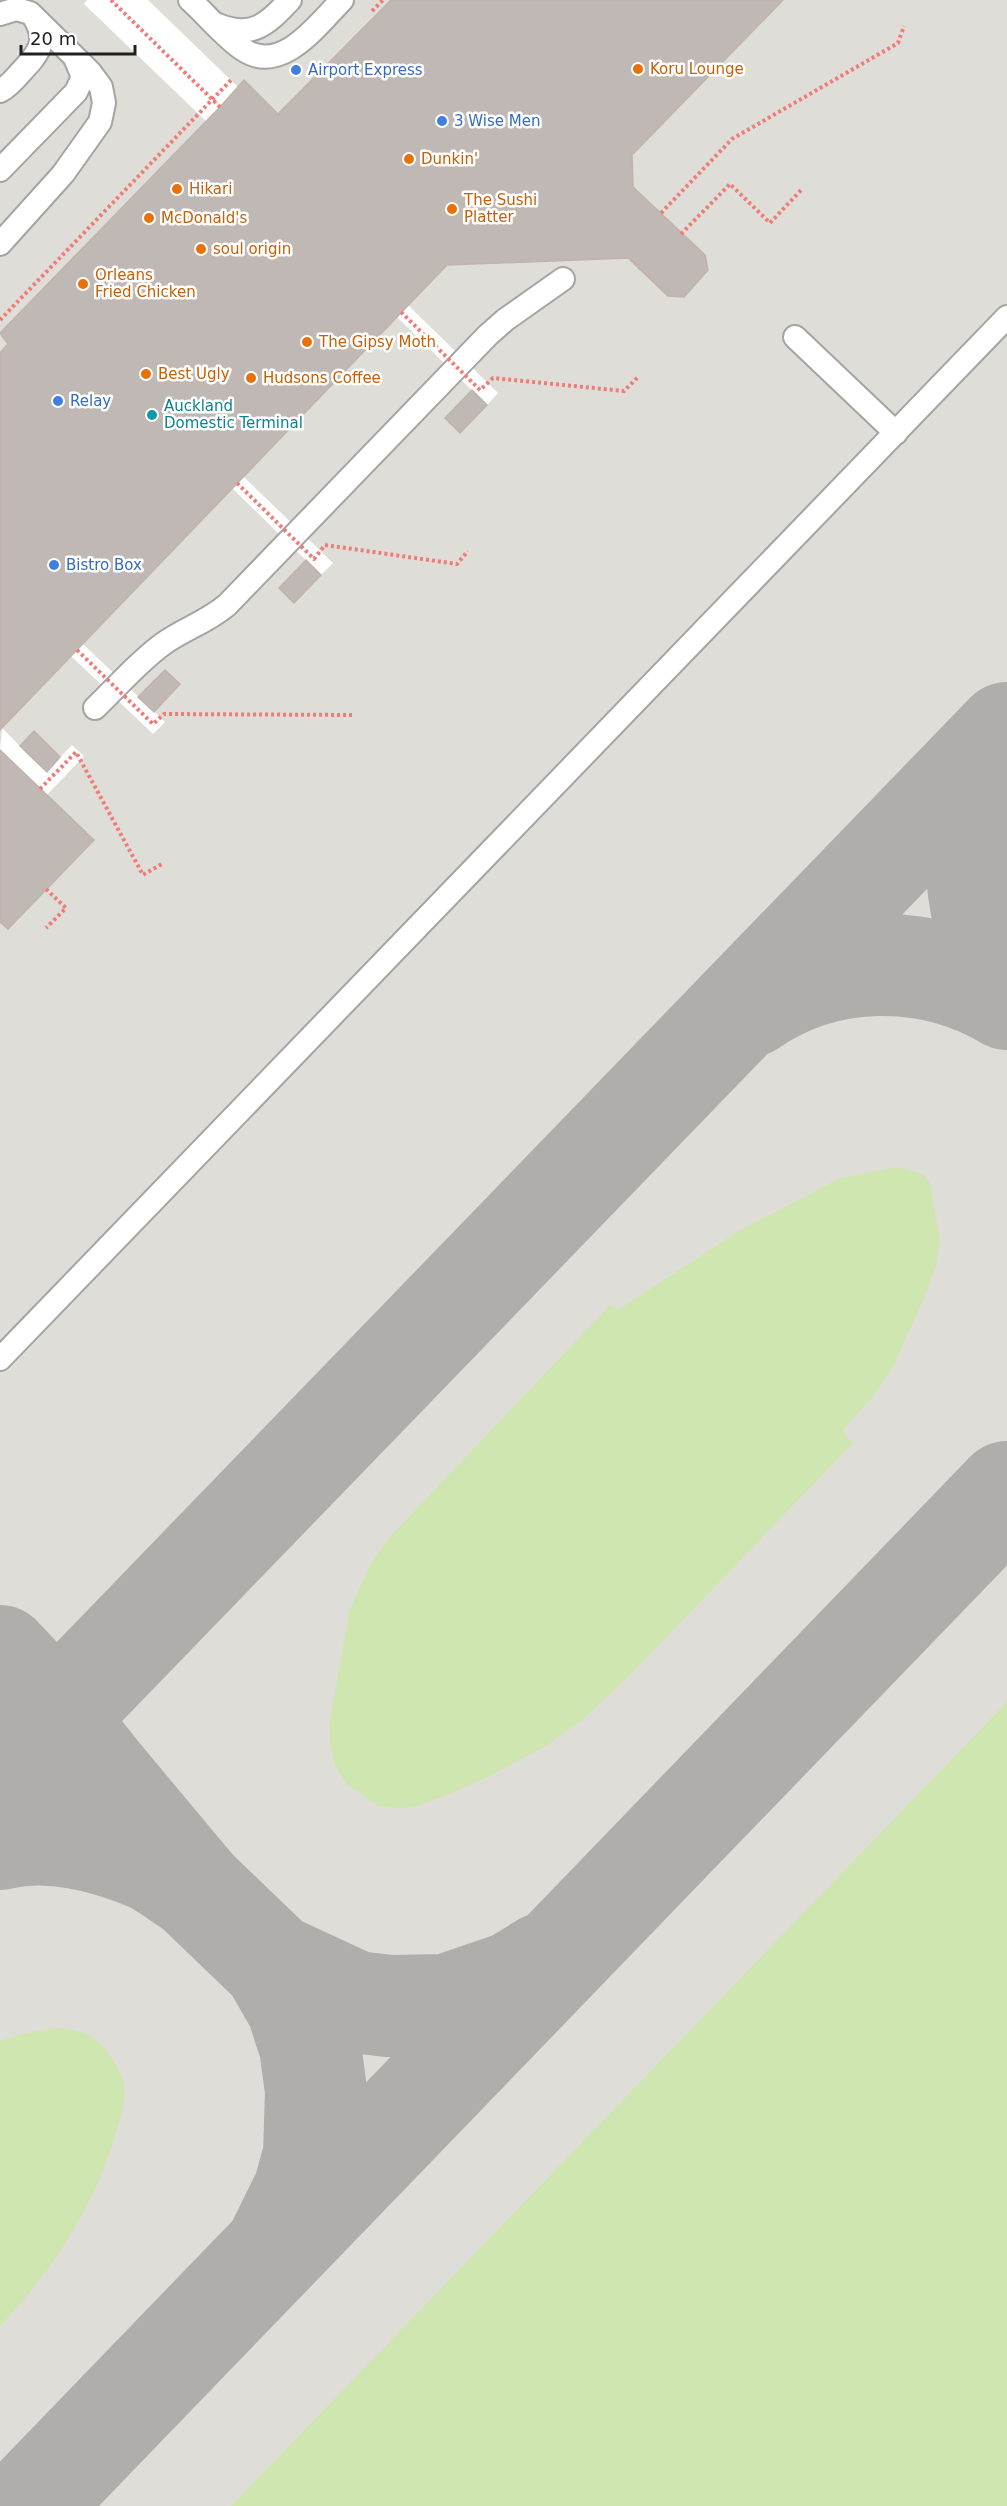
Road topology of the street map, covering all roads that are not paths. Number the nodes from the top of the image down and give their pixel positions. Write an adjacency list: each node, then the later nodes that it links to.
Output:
1 (190, 0): 8 (lane)
2 (205, 0): 3 (lane)
3 (217, 0)
4 (290, 0): 8 (lane)
5 (342, 0): 8 (lane)
6 (0, 14): 7 (lane)
7 (32, 15): 9 (lane); 10 (lane)
8 (217, 25)
9 (72, 54): 11 (lane); 12 (lane)
10 (0, 92)
11 (0, 170)
12 (0, 242)
13 (564, 279): 17 (lane)
14 (1007, 317): 16 (lane)
15 (795, 337): 16 (lane)
16 (896, 433): 18 (lane)
17 (95, 708)
18 (0, 1359)

